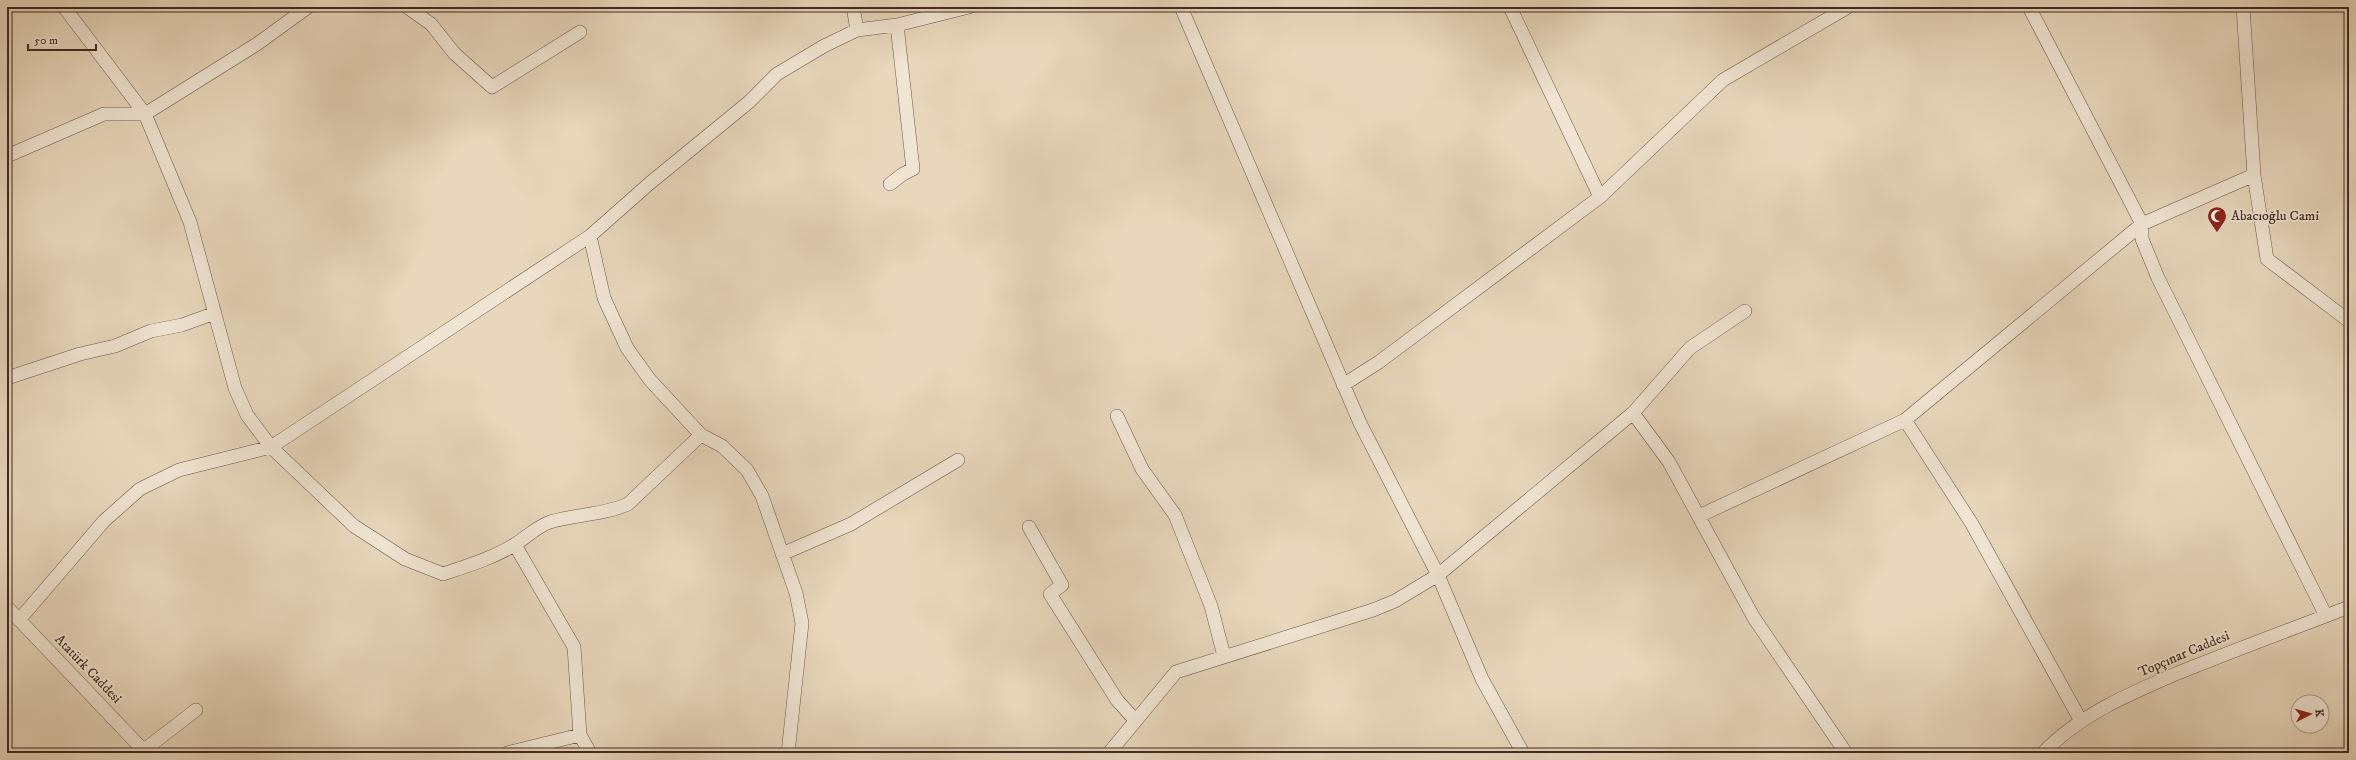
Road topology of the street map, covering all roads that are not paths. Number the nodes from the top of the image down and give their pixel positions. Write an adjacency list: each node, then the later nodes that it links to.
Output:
1 (64, 7): 14 (street)
2 (308, 7): 14 (street)
3 (407, 7): 13 (street)
4 (853, 7): 12 (street)
5 (969, 7): 11 (street)
6 (1181, 7): 25 (street)
7 (1510, 7): 18 (street)
8 (1848, 7): 18 (street)
9 (2029, 7): 19 (street)
10 (2243, 7): 16 (street)
11 (897, 25): 12 (street); 17 (street)
12 (857, 30): 20 (street)
13 (580, 32)
14 (145, 114): 15 (street); 22 (street)
15 (7, 156)
16 (2254, 175): 19 (street); 23 (street)
17 (890, 184)
18 (1600, 197): 25 (street)
19 (2142, 224): 28 (street); 39 (street)
20 (590, 236): 29 (street); 30 (street)
21 (1745, 311): 26 (street)
22 (215, 313): 24 (street); 30 (street)
23 (2349, 321)
24 (7, 378)
25 (1343, 385): 36 (street)
26 (1633, 413): 32 (street); 36 (street)
27 (1117, 416): 41 (street)
28 (1905, 420): 32 (street); 44 (street)
29 (702, 435): 34 (street); 35 (street)
30 (271, 447): 34 (street); 40 (street)
31 (958, 460): 35 (street)
32 (1699, 516): 53 (street)
33 (1029, 527): 43 (street)
34 (515, 545): 45 (street)
35 (782, 554): 50 (street)
36 (1438, 576): 41 (street); 52 (street)
37 (7, 607): 40 (street, Atatürk Caddesi)
38 (2349, 607): 39 (street, Topçınar Caddesi)
39 (2326, 616): 44 (street, Topçınar Caddesi)
40 (19, 620): 47 (street, Atatürk Caddesi)
41 (1224, 656): 43 (street)
42 (196, 710): 47 (street)
43 (1135, 720): 51 (street)
44 (2081, 721): 46 (street, Topçınar Caddesi)
45 (580, 735): 48 (street); 49 (street)
46 (2055, 747): 54 (street, Topçınar Caddesi)
47 (145, 752)
48 (507, 753)
49 (590, 753)
50 (788, 753)
51 (1109, 753)
52 (1523, 753)
53 (1846, 753)
54 (2043, 753)

